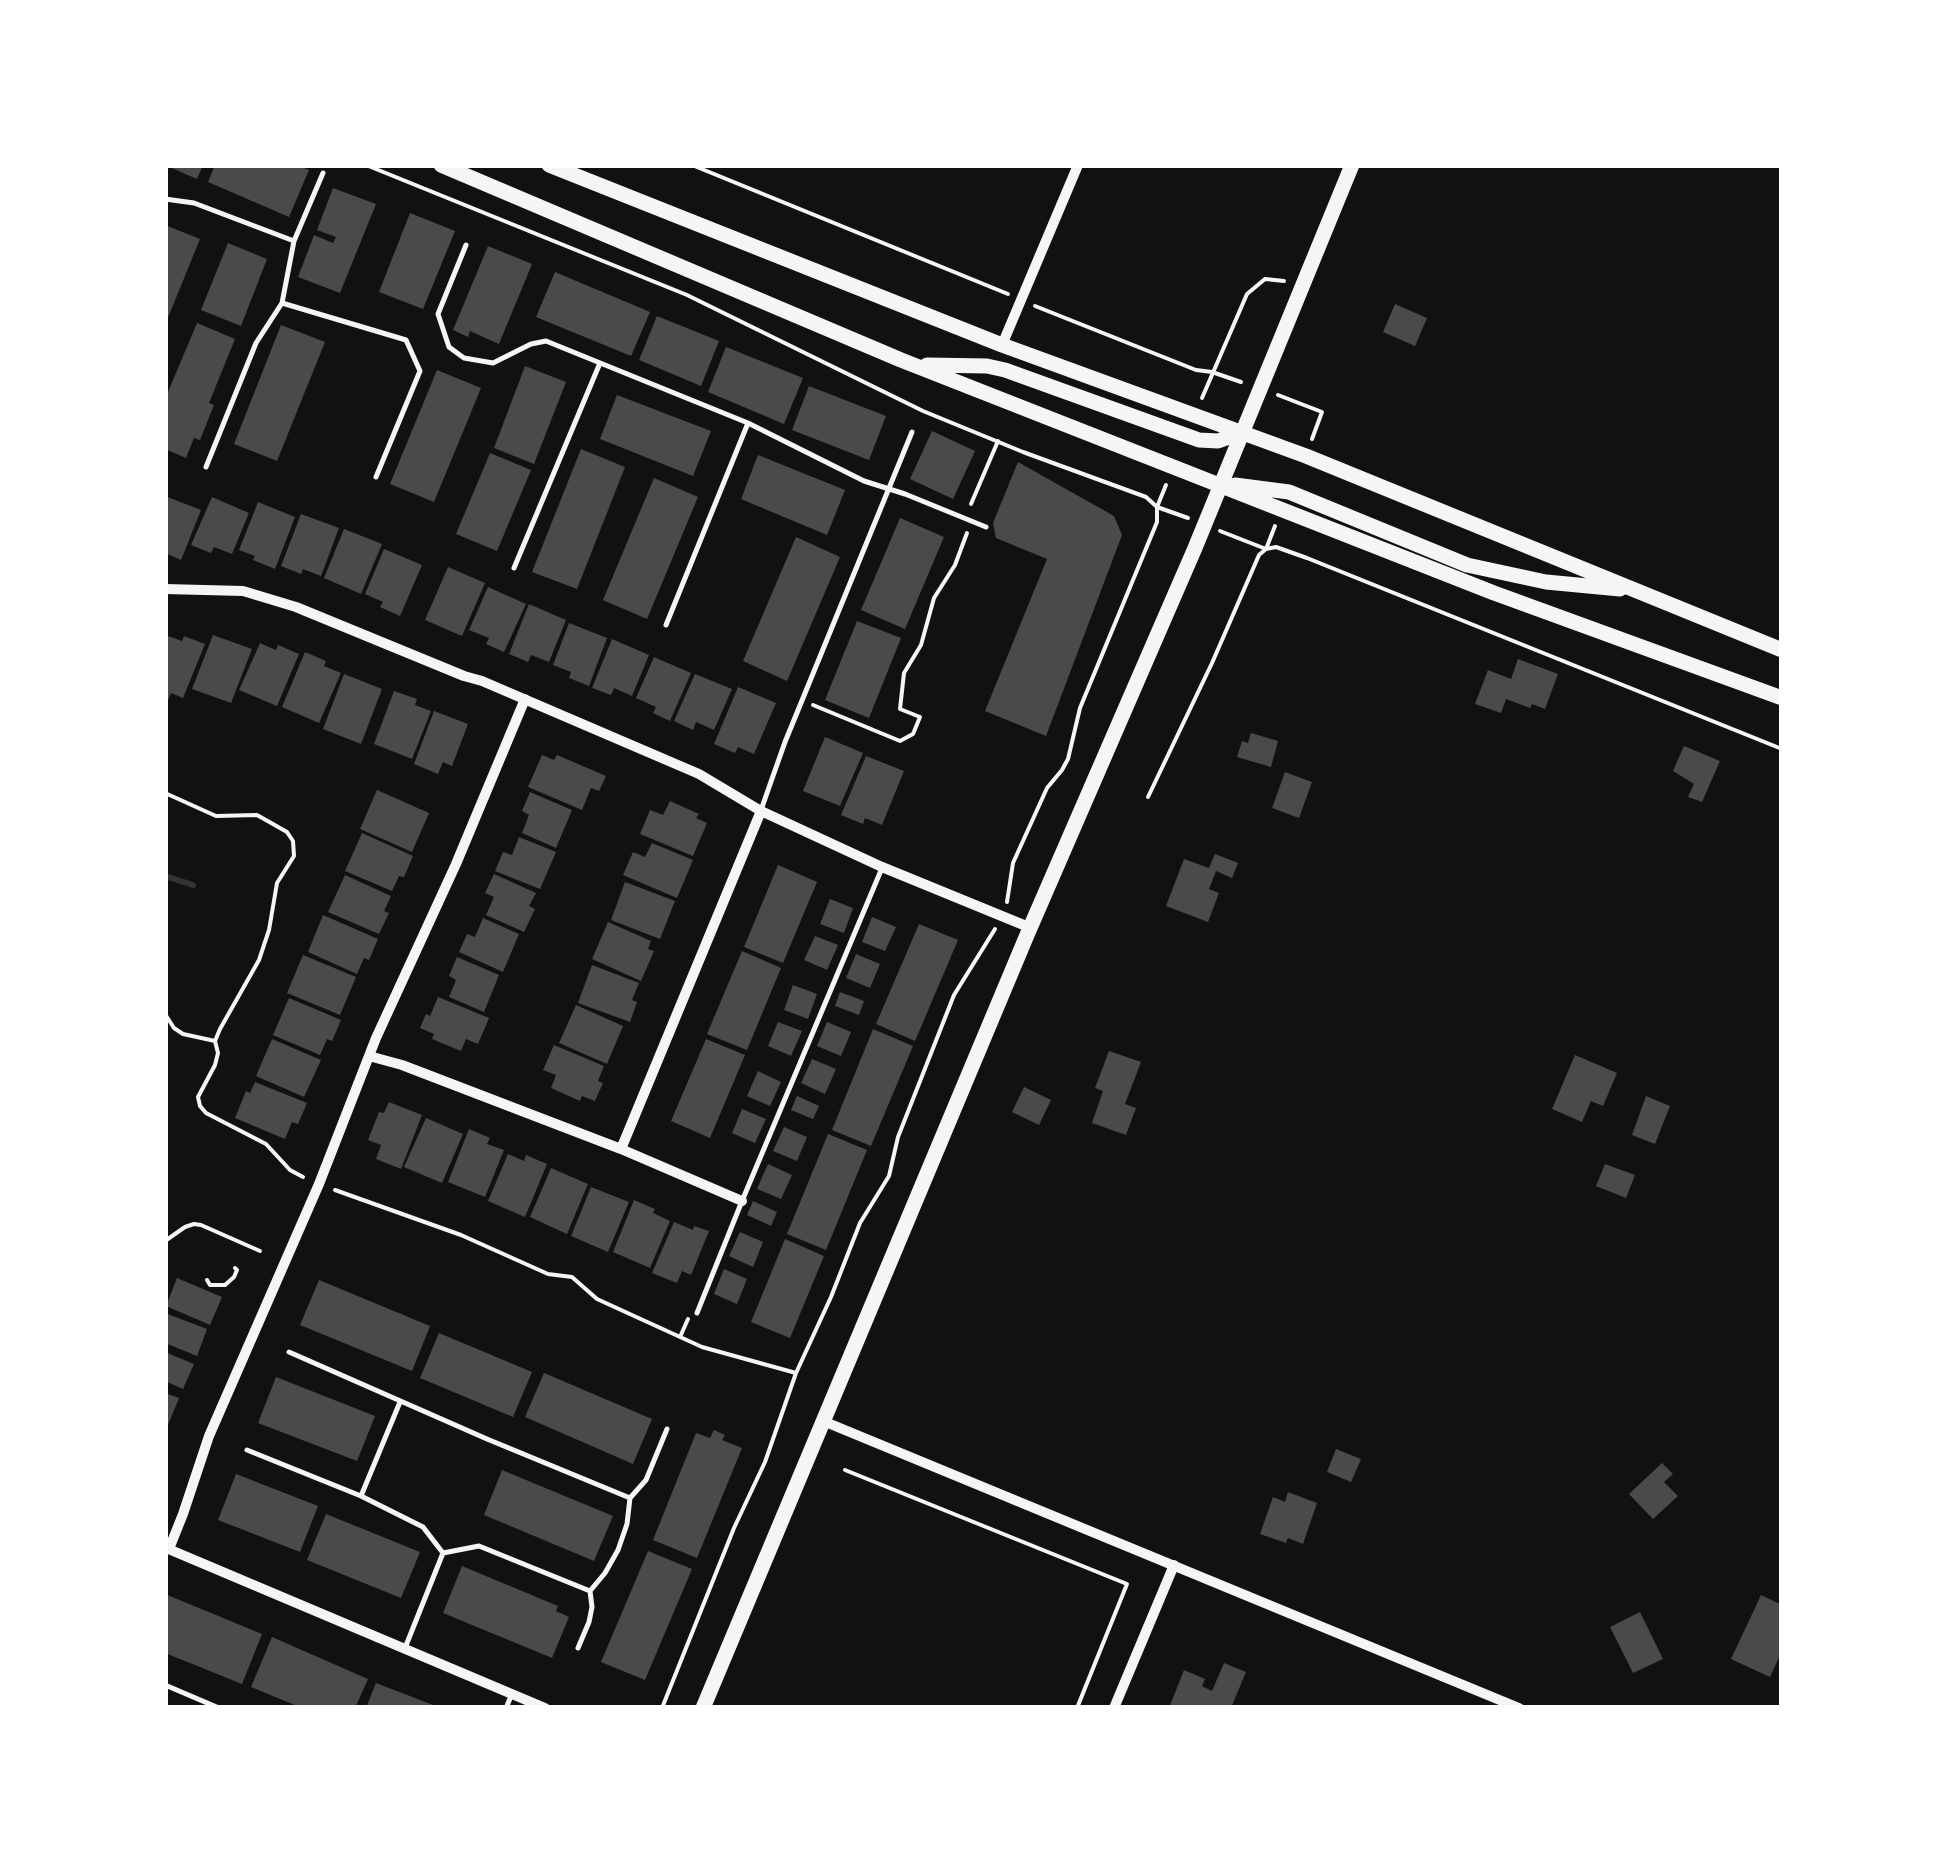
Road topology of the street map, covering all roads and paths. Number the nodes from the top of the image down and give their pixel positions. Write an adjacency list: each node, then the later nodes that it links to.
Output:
1 (366, 165): 21 (path)
2 (441, 165): 16 (main road)
3 (550, 165): 15 (main road)
4 (692, 165): 12 (path)
5 (1078, 165): 15 (street)
6 (1352, 165): 11 (main road)
7 (323, 172): 9 (lane)
8 (165, 199): 9 (lane)
9 (294, 240): 13 (lane)
10 (466, 244): 17 (lane)
11 (1304, 282): 14 (path); 20 (main road)
12 (1008, 294)
13 (282, 303): 22 (lane); 23 (lane)
14 (1030, 304)
15 (1002, 344): 20 (main road)
16 (900, 360): 20 (main road); 24 (main road)
17 (600, 363): 18 (lane); 28 (lane)
18 (748, 423): 25 (lane); 31 (lane)
19 (912, 432): 25 (lane)
20 (1244, 432): 24 (main road); 30 (main road)
21 (998, 441): 26 (path); 41 (path)
22 (206, 467)
23 (376, 477)
24 (1221, 485): 30 (main road); 33 (main road); 42 (main road)
25 (888, 490): 26 (lane); 39 (lane)
26 (968, 520): 27 (lane); 35 (path)
27 (986, 527)
28 (514, 568)
29 (165, 589): 34 (street)
30 (1639, 591): 32 (main road)
31 (666, 625)
32 (1782, 650)
33 (1782, 698)
34 (525, 699): 39 (street); 45 (street)
35 (814, 704)
36 (1782, 749): 38 (path)
37 (165, 793): 44 (path)
38 (1148, 796)
39 (761, 812): 40 (street); 46 (street)
40 (882, 867): 41 (street); 48 (lane)
41 (1002, 916): 42 (street); 55 (path)
42 (1030, 928): 57 (main road)
43 (165, 1014): 44 (path)
44 (215, 1040): 47 (path)
45 (368, 1056): 46 (street); 47 (street)
46 (621, 1149): 48 (street)
47 (318, 1184): 55 (path); 63 (street)
48 (742, 1201): 53 (lane)
49 (165, 1241): 50 (path)
50 (260, 1251)
51 (235, 1268): 52 (path)
52 (206, 1280)
53 (697, 1314)
54 (289, 1352): 56 (lane)
55 (796, 1374): 74 (path)
56 (400, 1402): 61 (lane); 62 (lane)
57 (822, 1421): 65 (street); 75 (main road)
58 (667, 1429): 62 (lane)
59 (247, 1450): 61 (lane)
60 (845, 1470): 76 (path)
61 (360, 1496): 64 (lane)
62 (630, 1498): 66 (lane)
63 (166, 1551): 68 (street)
64 (443, 1553): 66 (lane); 68 (lane)
65 (1174, 1566): 77 (street); 78 (street)
66 (590, 1591): 67 (lane)
67 (578, 1648)
68 (404, 1649): 70 (street)
69 (165, 1685): 71 (lane)
70 (512, 1694): 72 (lane); 73 (street)
71 (219, 1708)
72 (506, 1708)
73 (545, 1708)
74 (662, 1708)
75 (702, 1708)
76 (1076, 1708)
77 (1114, 1708)
78 (1519, 1708)

